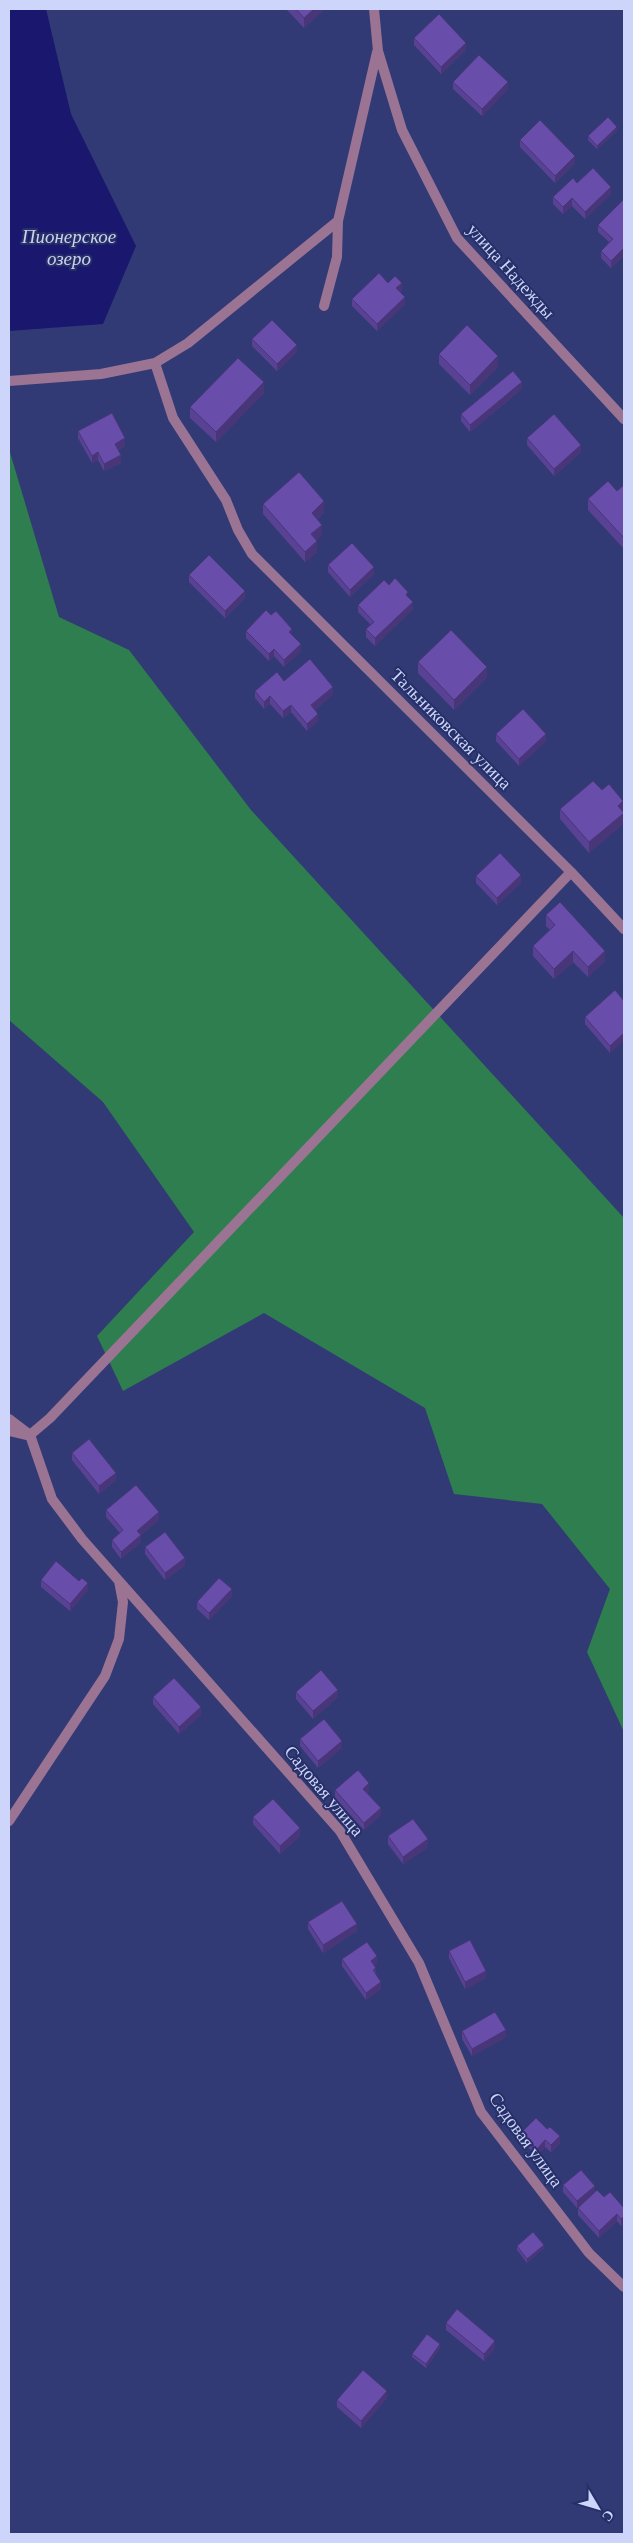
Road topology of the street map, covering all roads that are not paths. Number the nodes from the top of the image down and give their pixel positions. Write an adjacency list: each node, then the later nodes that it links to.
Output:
1 (374, 9): 2 (street, улица Надежды)
2 (378, 51): 3 (street); 7 (street, улица Надежды)
3 (338, 221): 4 (street); 5 (street)
4 (324, 306)
5 (155, 363): 6 (street); 8 (street, Тальниковская улица)
6 (9, 381)
7 (624, 419)
8 (571, 872): 9 (street, Тальниковская улица); 12 (street)
9 (624, 929)
10 (9, 1419): 12 (street)
11 (9, 1431): 12 (street)
12 (30, 1435): 13 (street, Садовая улица)
13 (118, 1580): 14 (street); 15 (street, Садовая улица)
14 (9, 1821)
15 (624, 2287)

